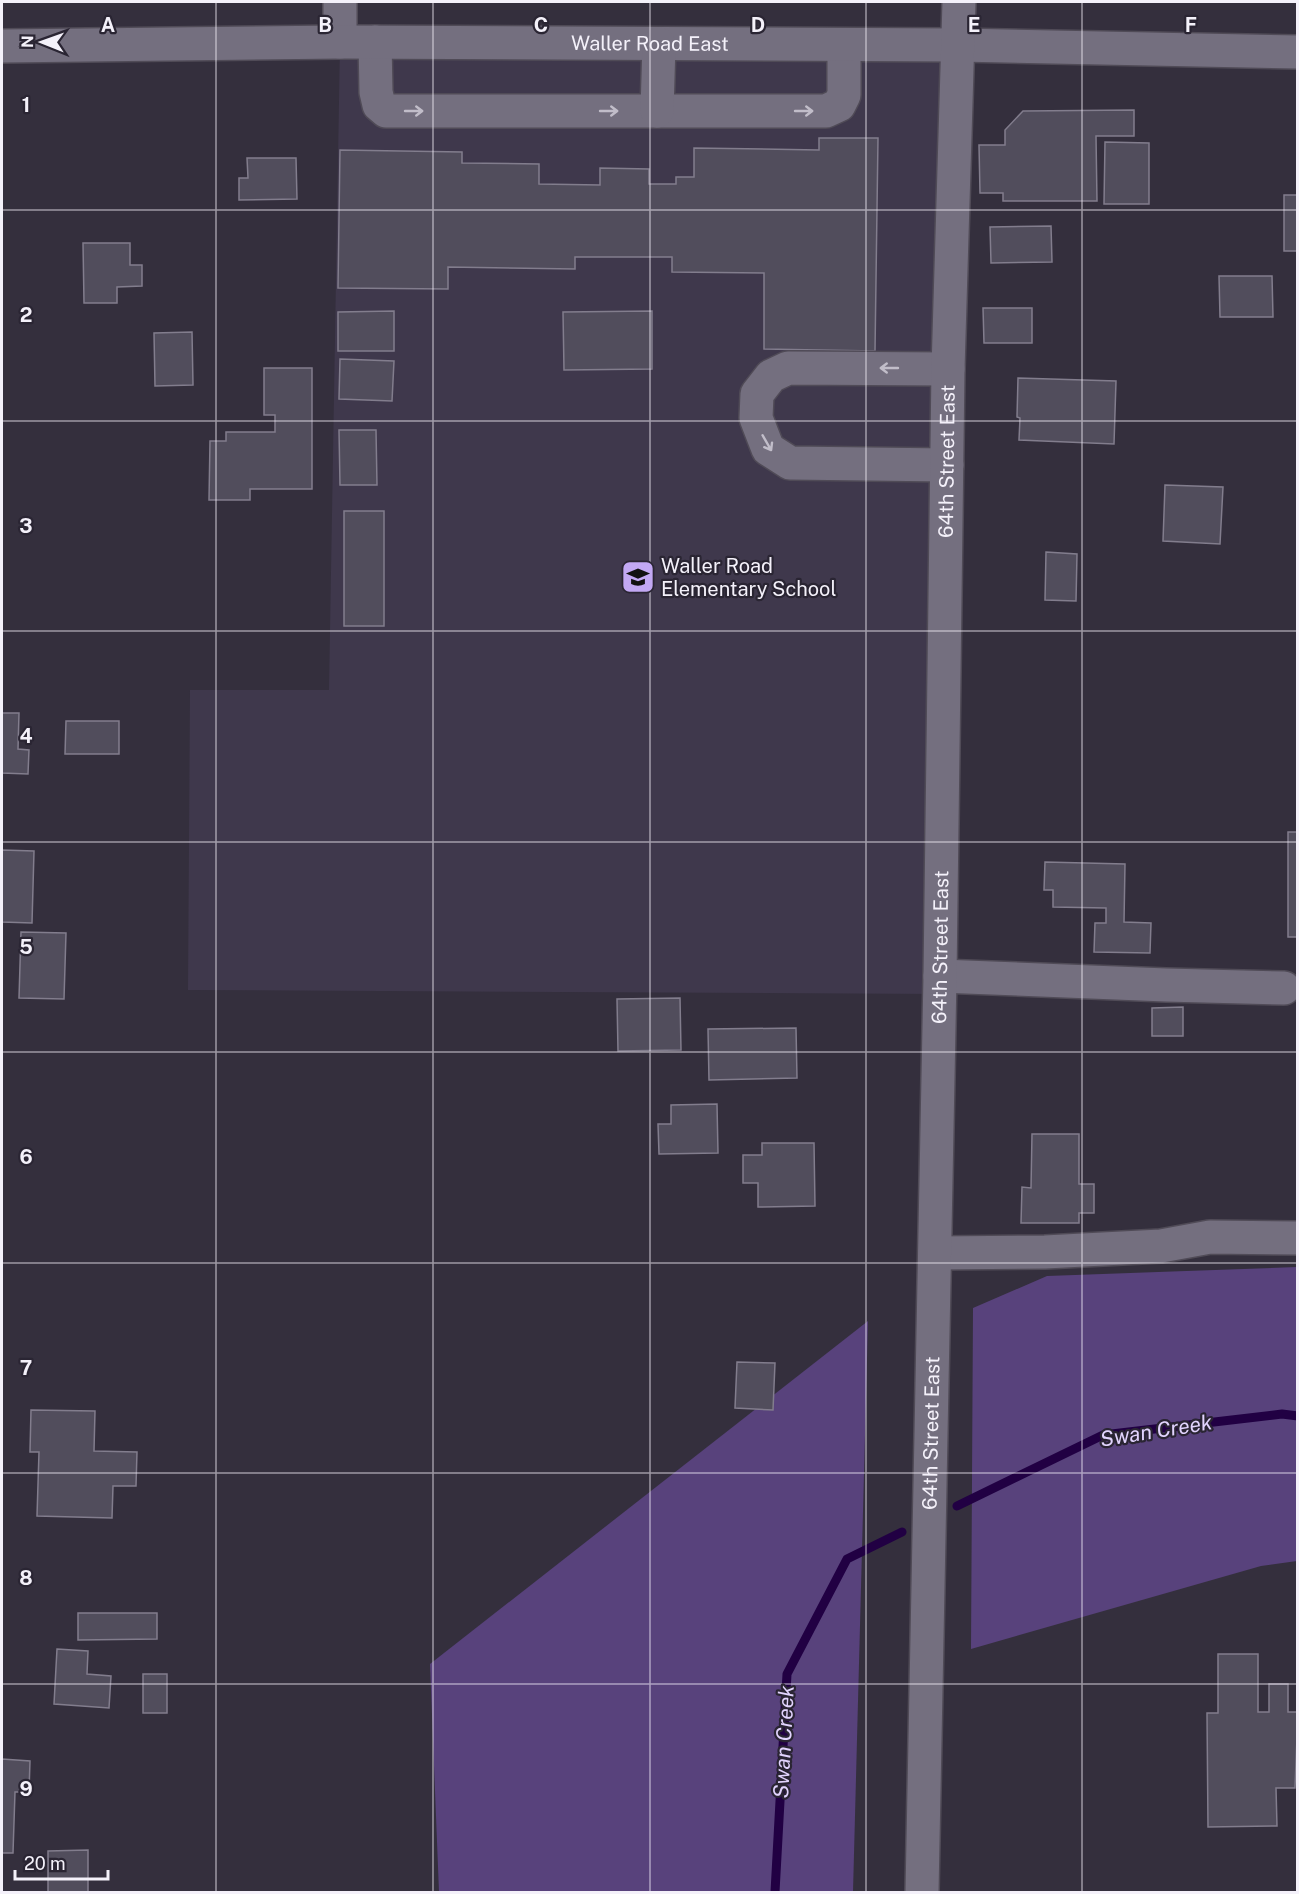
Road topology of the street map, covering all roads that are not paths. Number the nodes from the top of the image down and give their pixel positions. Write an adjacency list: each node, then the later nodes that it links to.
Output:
1 (340, 2): 3 (street)
2 (959, 2): 7 (street, 64th Street East)
3 (340, 42): 4 (street, Waller Road East); 8 (street, Waller Road East)
4 (375, 42): 5 (street, Waller Road East); 10 (street, one-way to 10)
5 (660, 44): 6 (street, Waller Road East); 10 (street)
6 (844, 45): 7 (street, Waller Road East); 10 (street, one-way to 6)
7 (959, 45): 9 (street, Waller Road East); 11 (street, 64th Street East)
8 (2, 46)
9 (1298, 52)
10 (657, 111)
11 (948, 369): 12 (street, 64th Street East); 12 (street, one-way to 12)
12 (947, 465): 13 (street, 64th Street East)
13 (940, 976): 14 (street); 16 (street, 64th Street East)
14 (1284, 988)
15 (1298, 1238): 16 (street)
16 (935, 1253): 17 (street, 64th Street East)
17 (922, 1893)

